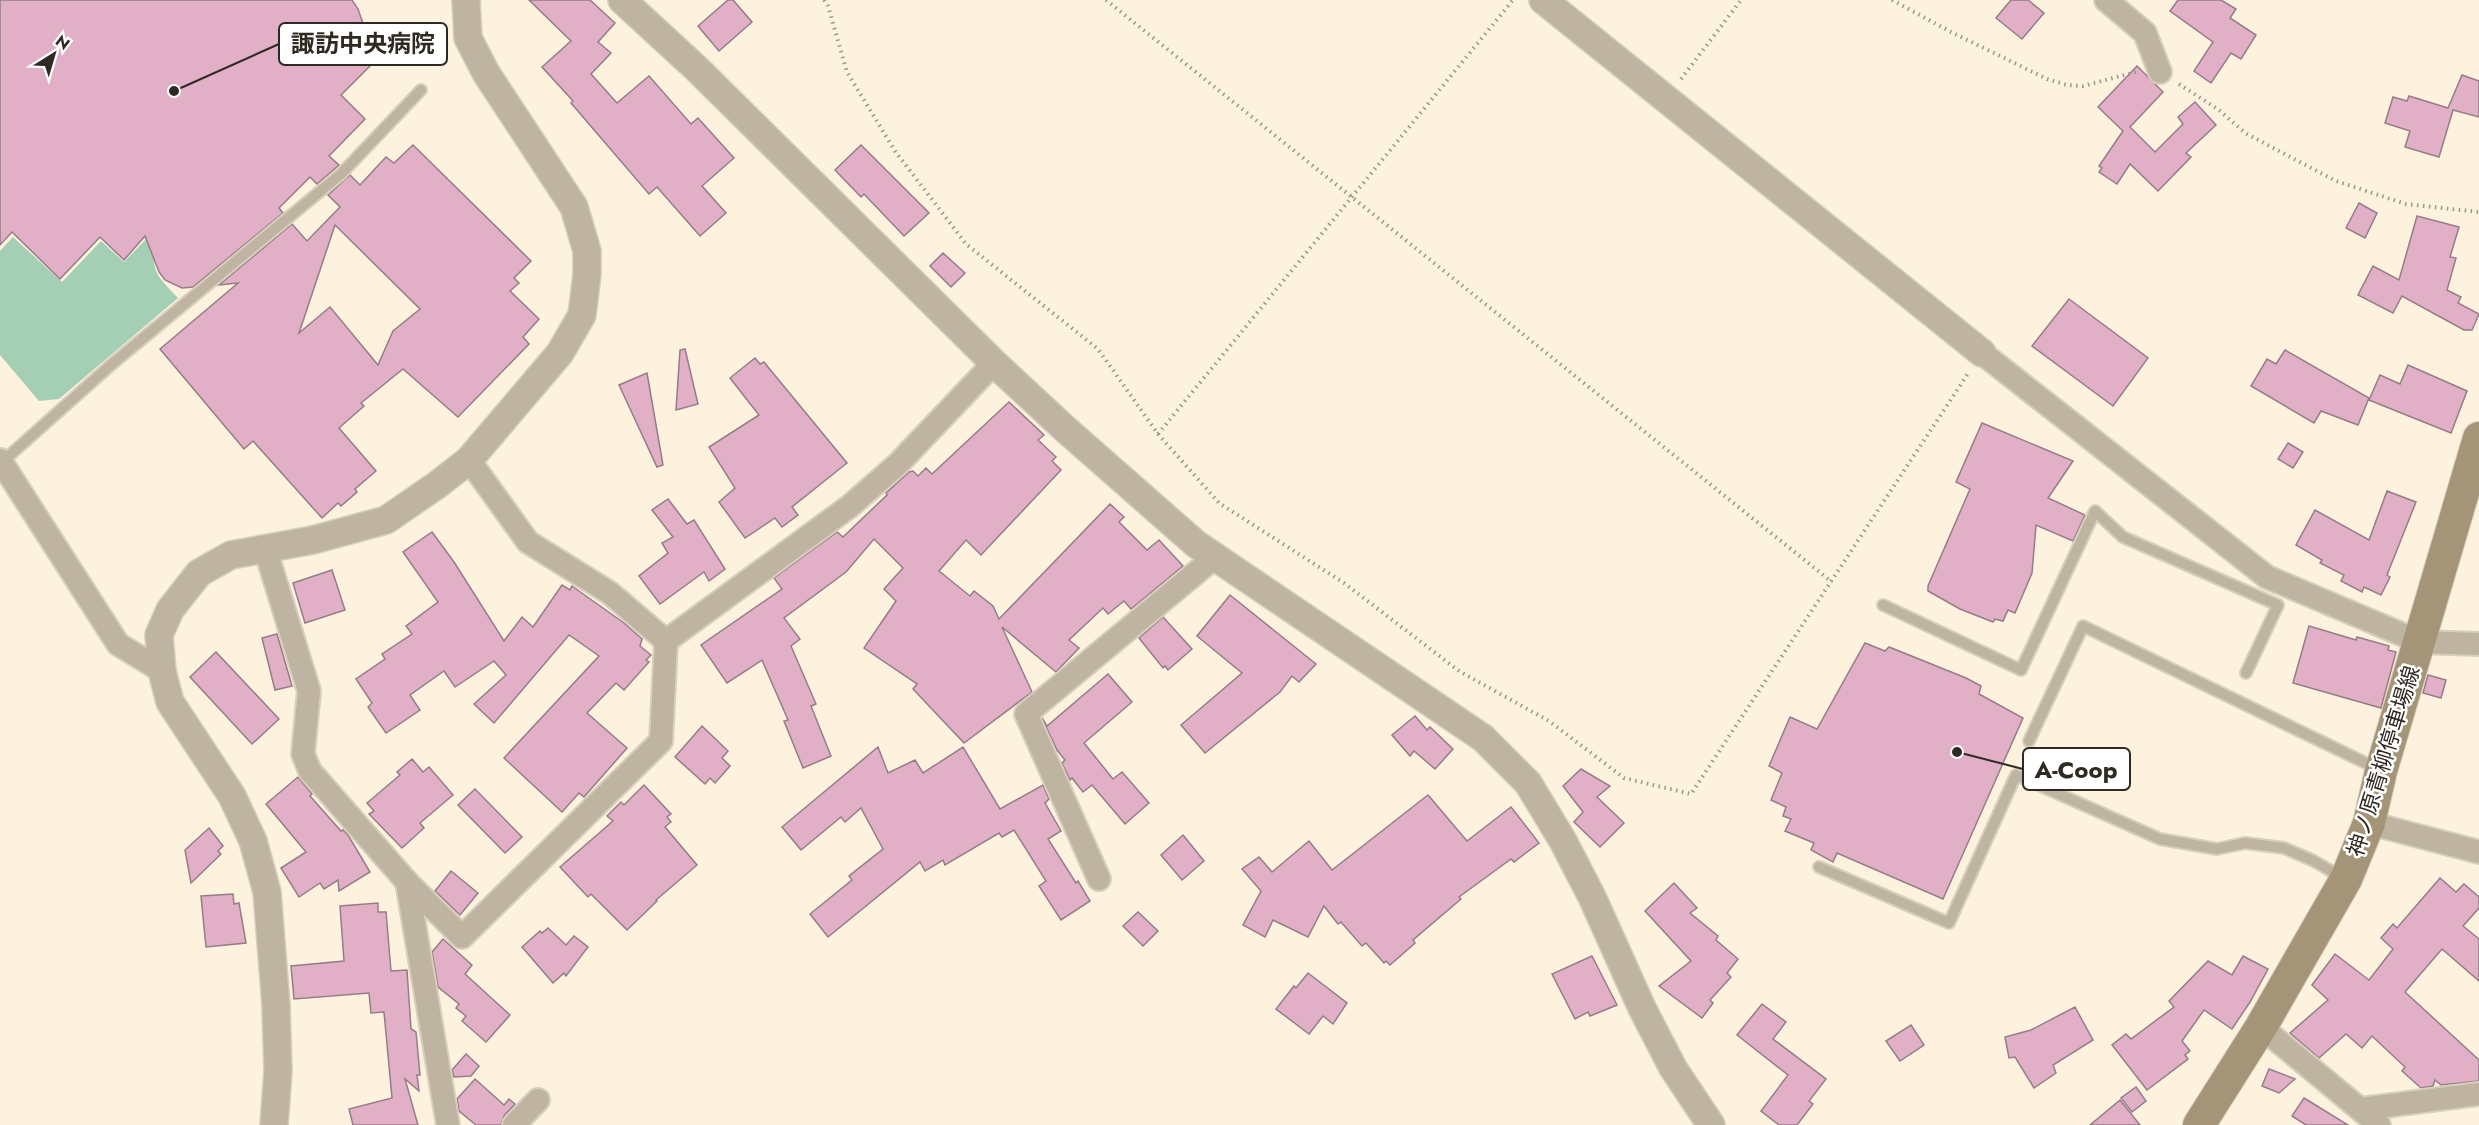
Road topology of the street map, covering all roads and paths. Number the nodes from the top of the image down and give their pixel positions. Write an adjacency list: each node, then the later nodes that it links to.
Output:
1 (466, 0): 19 (street)
2 (622, 0): 16 (street)
3 (824, 0): 17 (path)
4 (1106, 0): 13 (path)
5 (1513, 0): 13 (path)
6 (1543, 0): 12 (street)
7 (1741, 0): 12 (path)
8 (1892, 0): 10 (path)
9 (2106, 0): 10 (street)
10 (2160, 72): 14 (path)
11 (421, 90): 20 (lane)
12 (1666, 98): 15 (street)
13 (1352, 195): 17 (path); 23 (path)
14 (2479, 212)
15 (1982, 353): 23 (path); 24 (street)
16 (994, 363): 22 (street); 26 (street)
17 (1158, 434): 23 (path)
18 (2479, 438): 27 (main road, 神ノ原青柳停車場線)
19 (469, 460): 21 (street); 26 (street)
20 (1, 461): 29 (street)
21 (265, 548): 29 (street); 38 (street)
22 (1215, 557): 36 (street); 46 (street)
23 (1832, 582)
24 (2262, 587): 25 (lane); 27 (street); 30 (lane)
25 (1883, 605)
26 (666, 641): 38 (street)
27 (2420, 642): 28 (street); 32 (main road, 神ノ原青柳停車場線)
28 (2479, 644)
29 (162, 671): 43 (street)
30 (2246, 673)
31 (2029, 741): 32 (lane)
32 (2381, 771): 33 (main road, 神ノ原青柳停車場線)
33 (2369, 823): 34 (street); 37 (main road, 神ノ原青柳停車場線)
34 (2479, 852)
35 (1819, 867): 37 (lane)
36 (1099, 879)
37 (2346, 879): 39 (main road, 神ノ原青柳停車場線)
38 (407, 882): 44 (street)
39 (2261, 1027): 42 (street); 47 (main road, 神ノ原青柳停車場線)
40 (2479, 1094): 42 (street)
41 (538, 1100): 45 (street)
42 (2361, 1109): 48 (street)
43 (274, 1125)
44 (448, 1125)
45 (514, 1125)
46 (1711, 1125)
47 (2199, 1125)
48 (2379, 1125)

